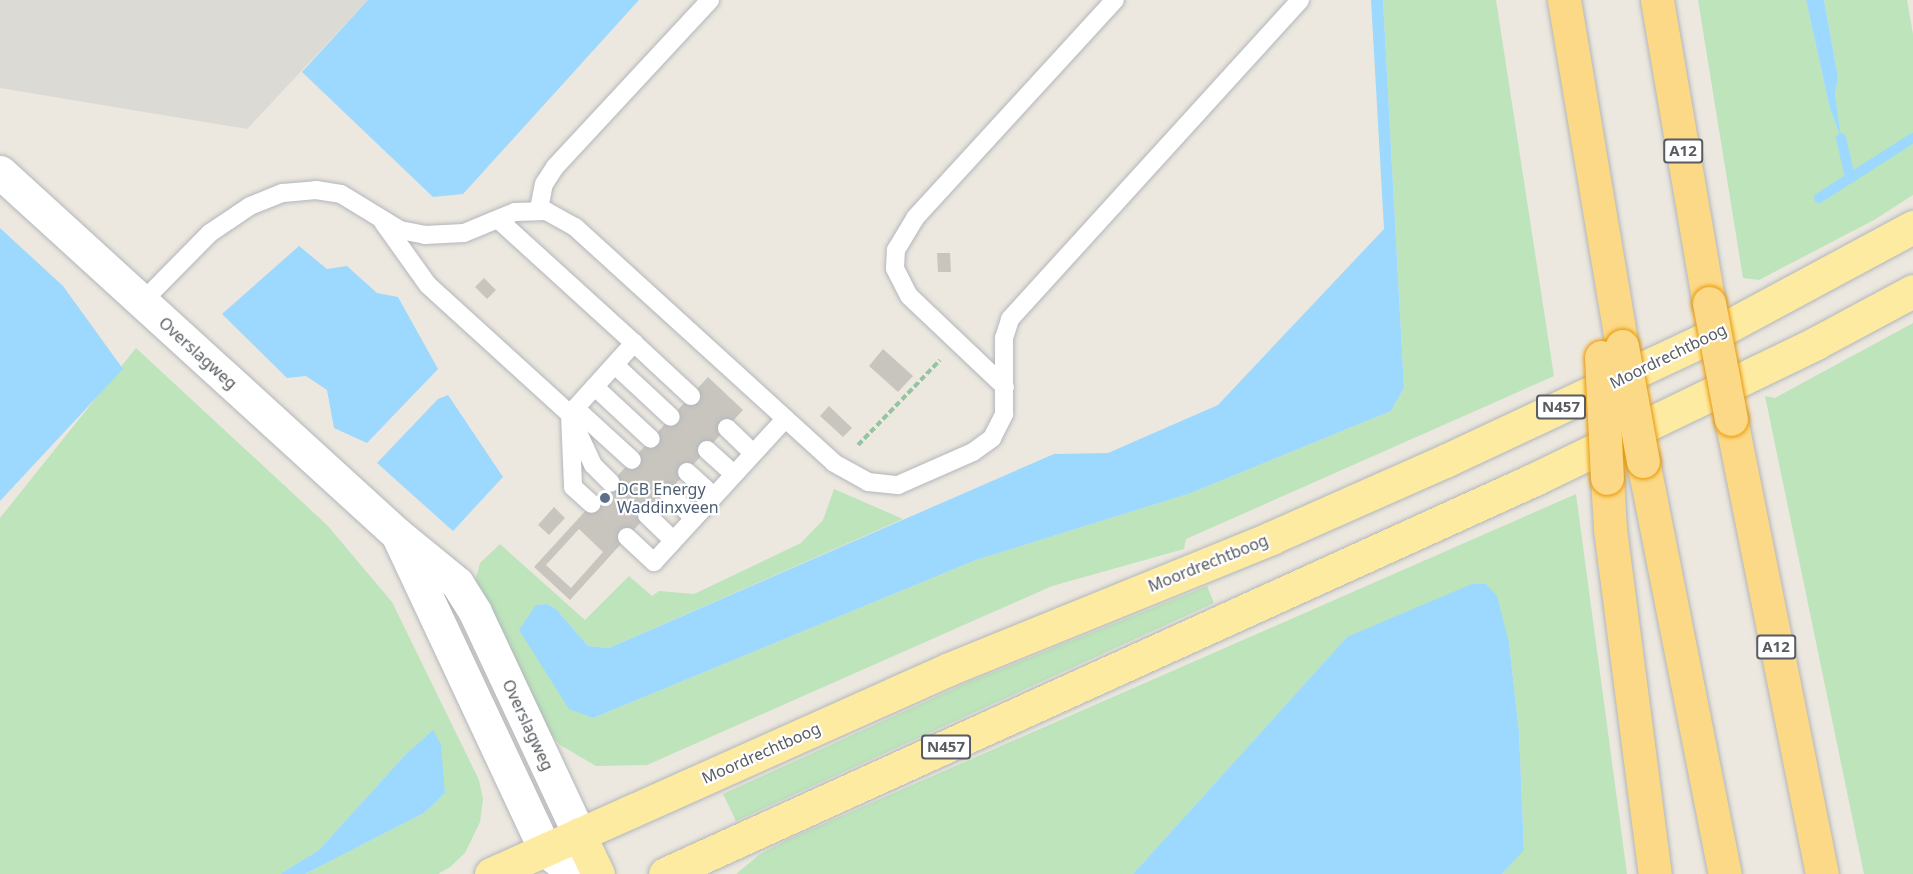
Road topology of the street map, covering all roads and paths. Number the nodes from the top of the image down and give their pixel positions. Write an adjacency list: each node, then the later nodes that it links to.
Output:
1 (710, 0): 7 (lane)
2 (1115, 0): 13 (lane)
3 (1300, 0): 18 (lane)
4 (1564, 0): 15 (highway)
5 (1657, 0): 48 (highway, A12, bridge)
6 (0, 172): 12 (street, Overslagweg)
7 (539, 209): 9 (lane); 22 (lane)
8 (379, 216): 9 (lane); 12 (lane); 20 (lane)
9 (499, 220): 14 (lane)
10 (1913, 227): 40 (main road, Moordrechtboog / N457)
11 (1913, 291): 45 (main road, N457)
12 (142, 302): 37 (street, Overslagweg)
13 (957, 342): 18 (lane); 28 (path)
14 (634, 343): 16 (lane); 19 (lane)
15 (1611, 351): 46 (highway, bridge); 47 (highway, bridge)
16 (615, 365): 17 (lane); 21 (lane)
17 (595, 387): 20 (lane); 24 (lane)
18 (1005, 387): 28 (lane)
19 (691, 396)
20 (573, 411): 27 (lane); 31 (lane); 34 (lane)
21 (671, 417)
22 (785, 419): 26 (lane); 28 (lane)
23 (727, 428): 26 (lane)
24 (651, 439)
25 (707, 450): 30 (lane)
26 (753, 453): 30 (lane)
27 (632, 460)
28 (838, 466)
29 (687, 472): 33 (lane)
30 (734, 474): 33 (lane)
31 (611, 483)
32 (668, 493): 36 (lane)
33 (714, 496): 36 (lane)
34 (592, 504)
35 (647, 515): 39 (lane)
36 (694, 518): 39 (lane)
37 (397, 534): 40 (street, Overslagweg); 41 (street, Overslagweg)
38 (627, 537): 39 (lane)
39 (673, 540)
40 (579, 834): 41 (main road, Moordrechtboog / N457); 44 (main road, Overslagweg)
41 (545, 849): 42 (main road, Moordrechtboog / N457); 43 (street, Overslagweg)
42 (491, 874)
43 (577, 874)
44 (598, 874)
45 (665, 874)
46 (1655, 874)
47 (1725, 874)
48 (1822, 874)

